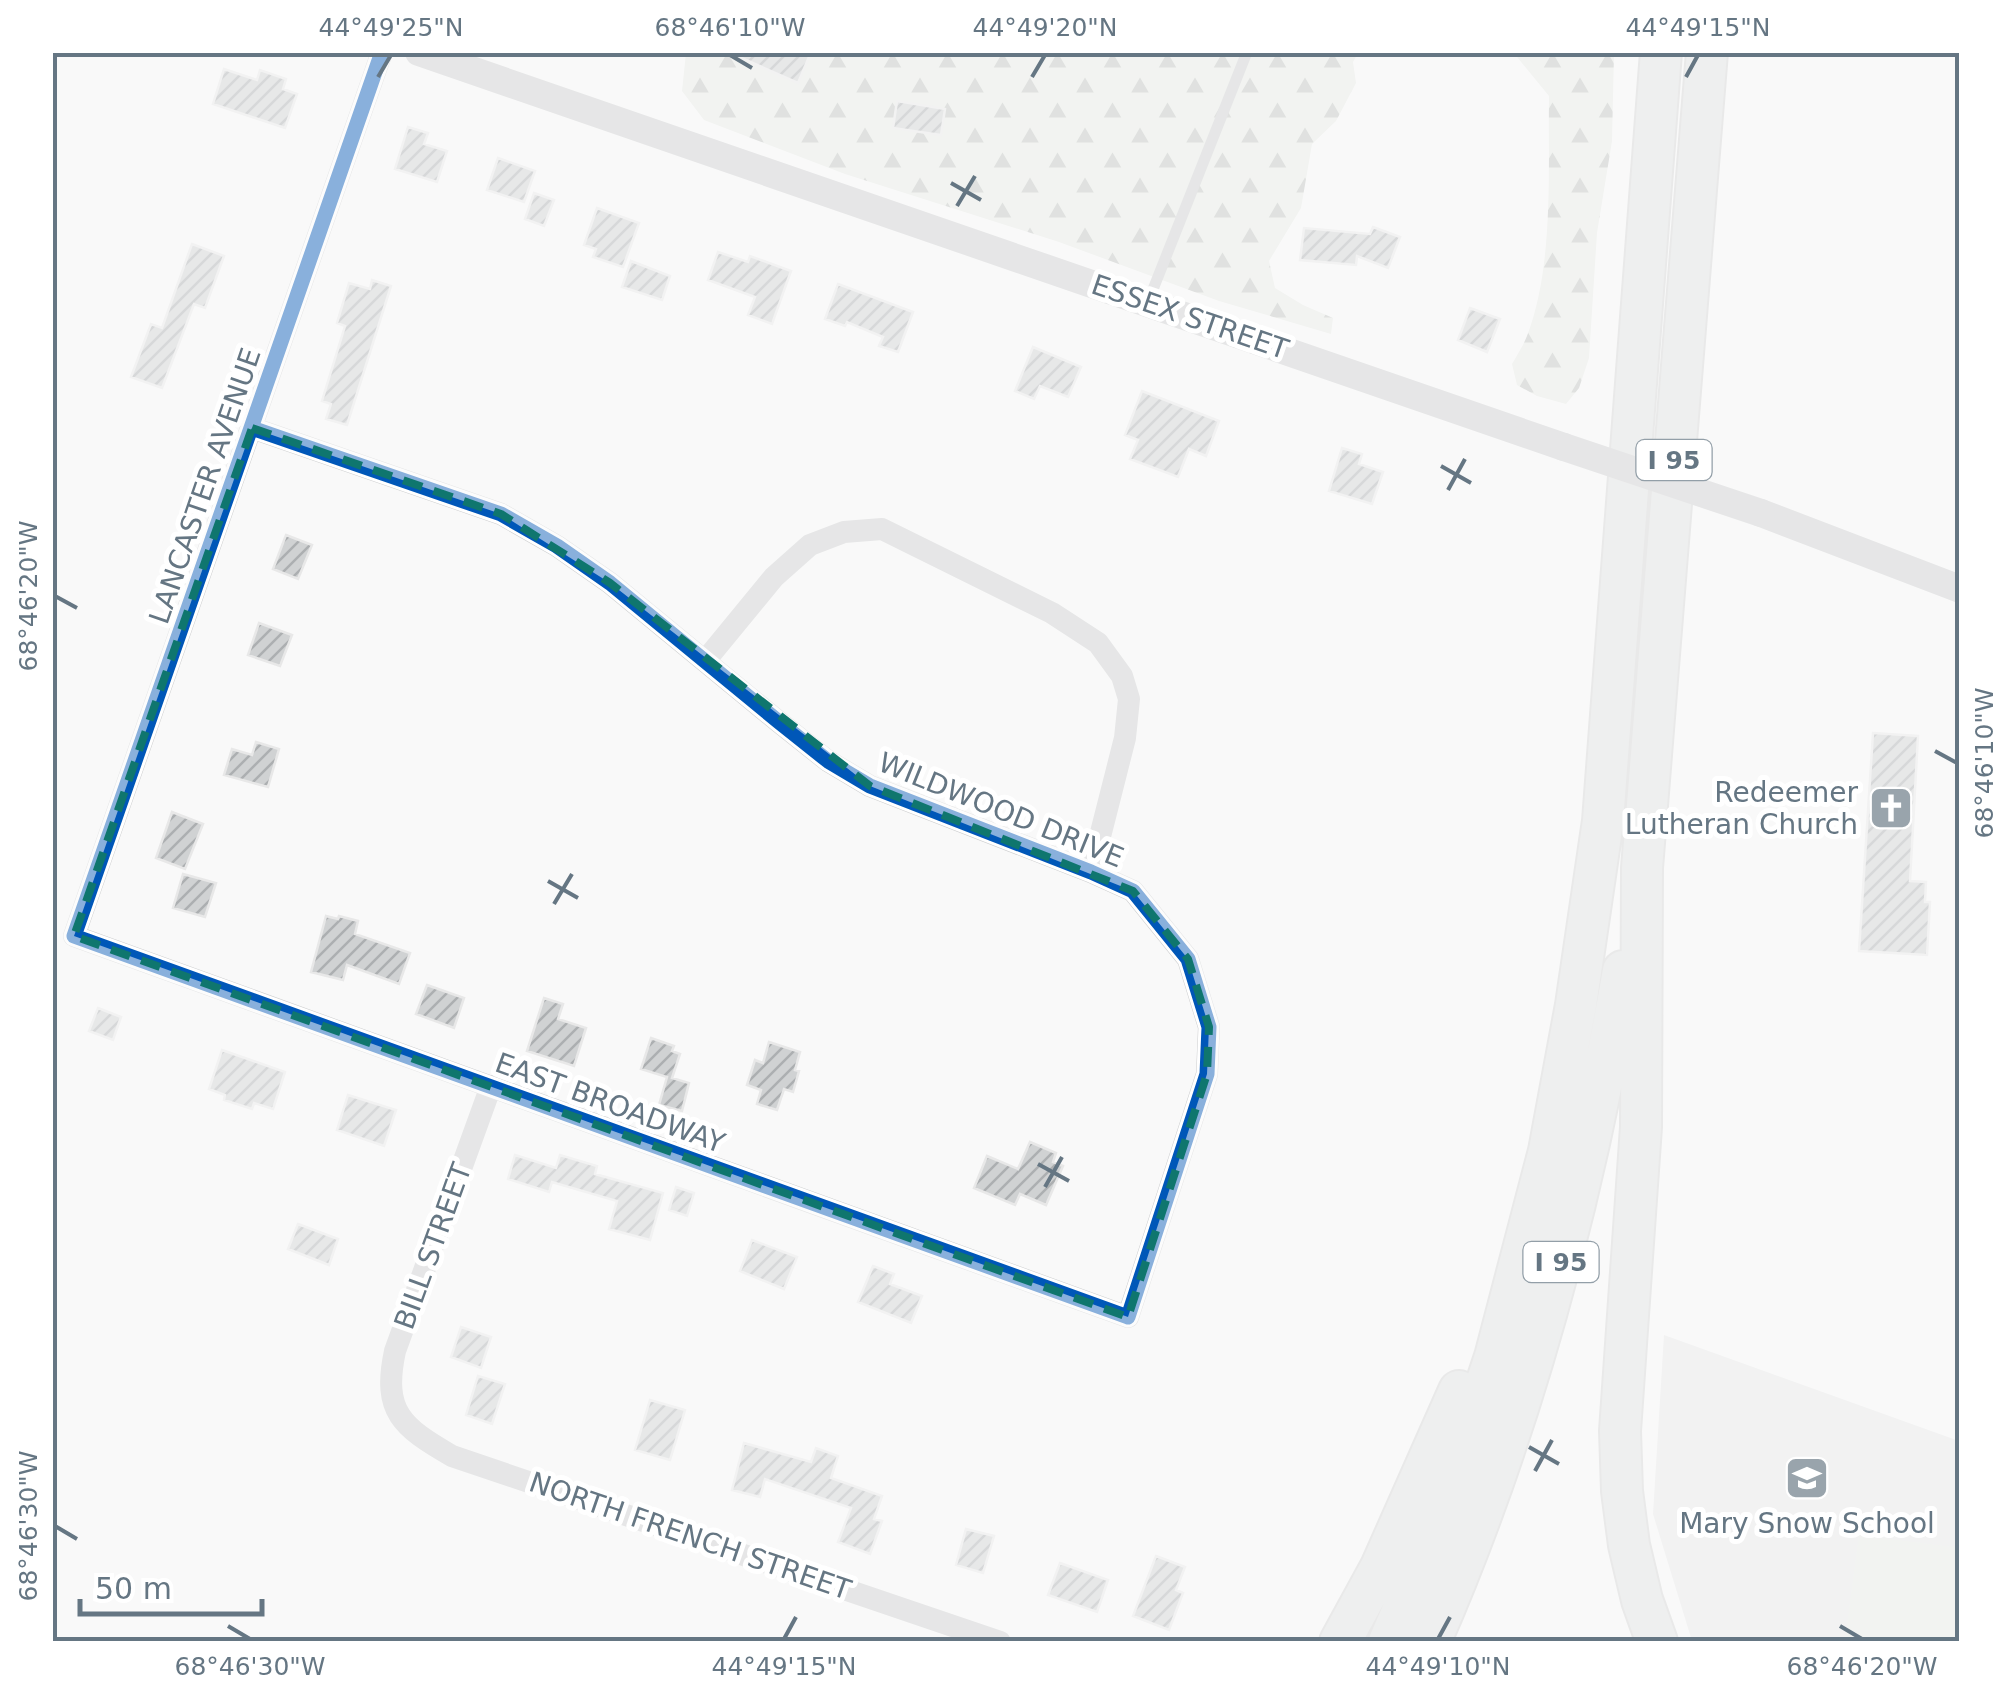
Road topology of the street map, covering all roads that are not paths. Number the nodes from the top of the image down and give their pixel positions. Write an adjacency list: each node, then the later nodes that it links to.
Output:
1 (382, 52): 7 (street, LANCASTER AVENUE)
2 (418, 52): 6 (street, ESSEX STREET)
3 (1247, 52): 6 (lane)
4 (1662, 52): 14 (highway, I 95)
5 (1707, 52): 10 (highway, I 95)
6 (1148, 302): 8 (street, ESSEX STREET, bridge)
7 (252, 428): 9 (street, WILDWOOD DRIVE); 12 (street, LANCASTER AVENUE)
8 (1960, 589)
9 (705, 661): 11 (street, WILDWOOD DRIVE); 11 (street)
10 (1642, 868): 20 (highway, I 95); 21 (highway)
11 (1091, 872): 15 (street, WILDWOOD DRIVE)
12 (74, 936): 13 (street, EAST BROADWAY)
13 (491, 1086): 15 (street, EAST BROADWAY); 16 (street, BILL STREET)
14 (1506, 1316): 18 (highway); 19 (highway, I 95)
15 (1128, 1317)
16 (394, 1408): 17 (street, NORTH FRENCH STREET)
17 (1000, 1642)
18 (1340, 1642)
19 (1389, 1642)
20 (1430, 1642)
21 (1657, 1642)

